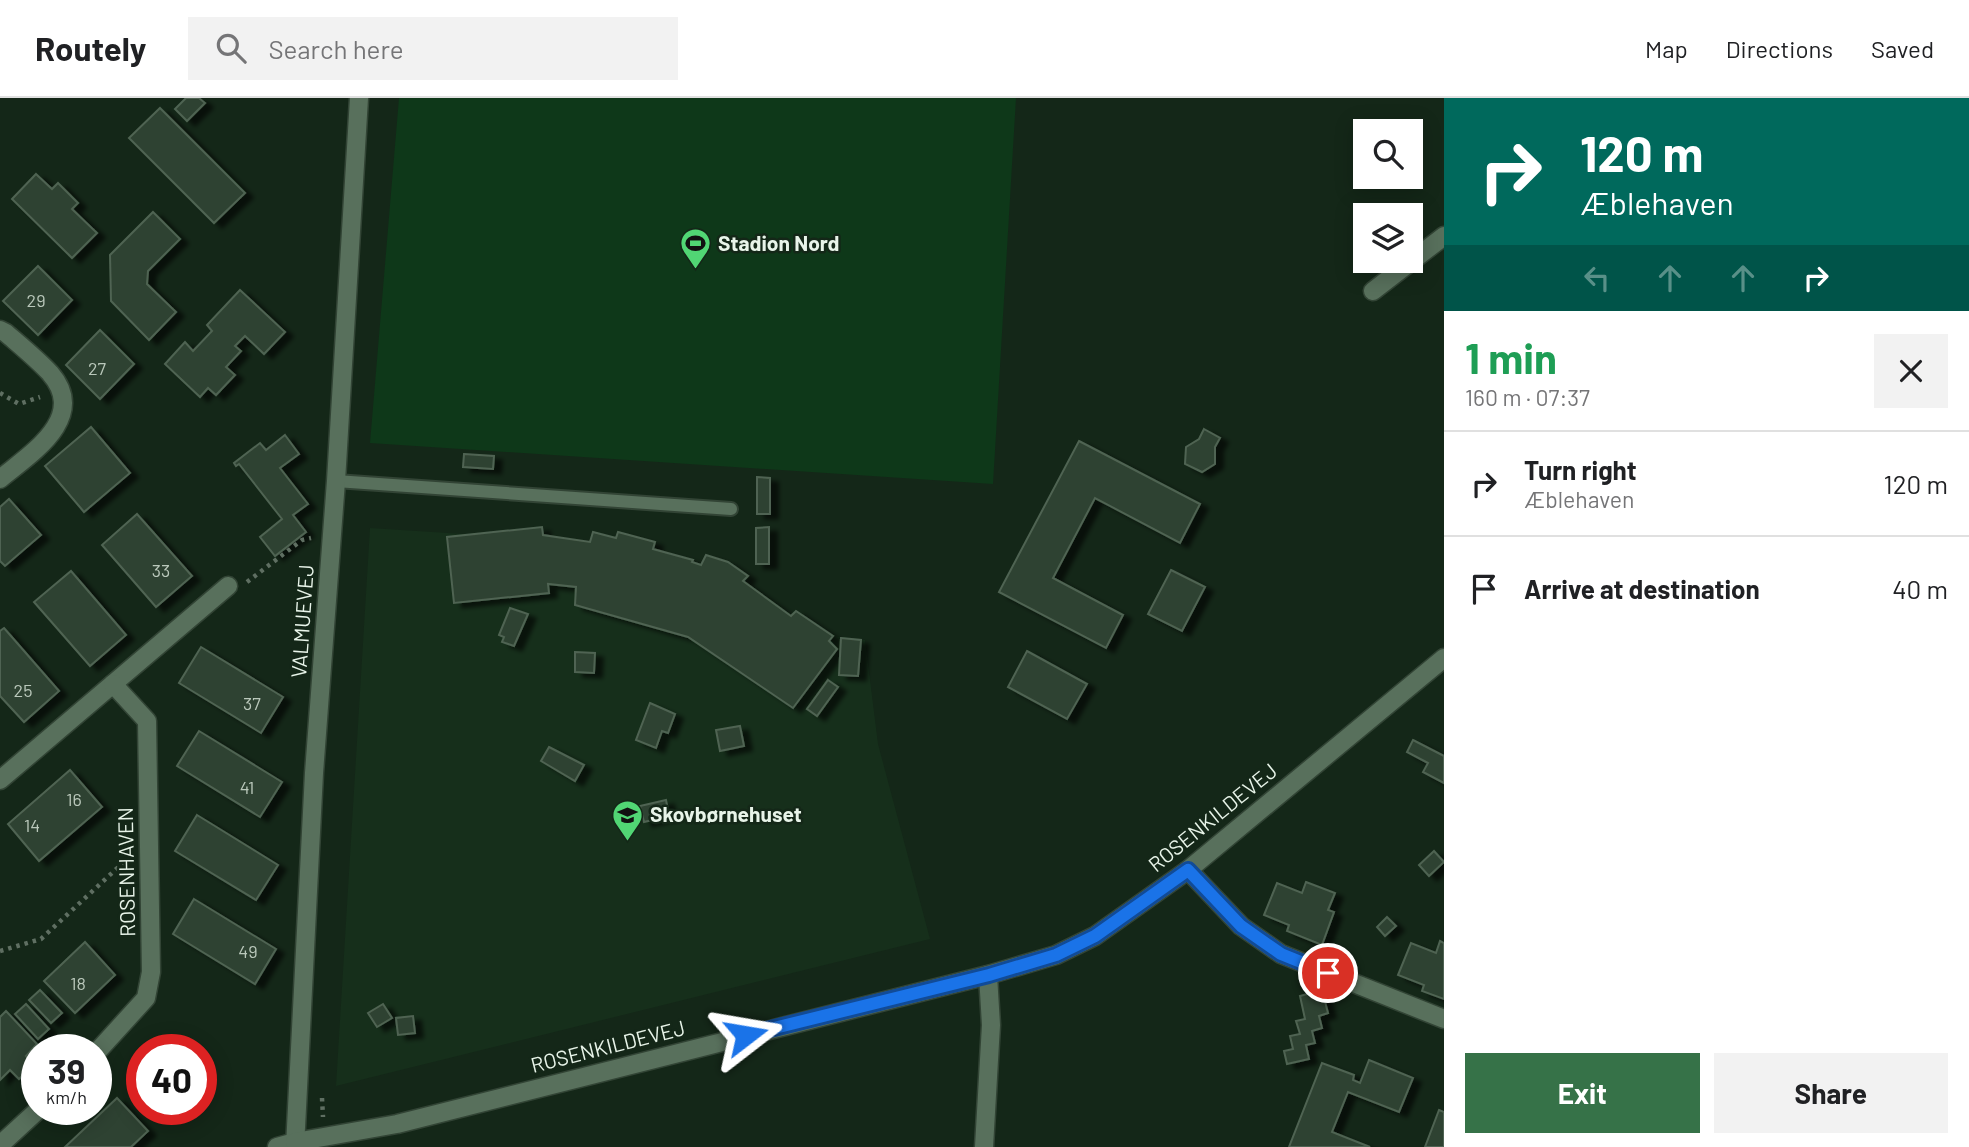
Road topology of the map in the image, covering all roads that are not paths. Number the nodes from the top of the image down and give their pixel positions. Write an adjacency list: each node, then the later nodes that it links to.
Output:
1 (359, 98): 6 (street, VALMUEVEJ)
2 (1444, 236): 3 (street)
3 (1373, 290)
4 (0, 330): 5 (street)
5 (0, 479)
6 (336, 481): 7 (lane); 18 (street, VALMUEVEJ)
7 (731, 509)
8 (228, 586): 10 (street)
9 (1444, 658): 12 (street, ROSENKILDEVEJ)
10 (113, 684): 11 (street); 15 (street, ROSENHAVEN)
11 (0, 780)
12 (1188, 870): 13 (street, ROSENKILDEVEJ); 14 (street)
13 (989, 975): 18 (street, ROSENKILDEVEJ); 19 (street)
14 (1444, 1019)
15 (112, 1035)
16 (22, 1125): 17 (street)
17 (0, 1145)
18 (289, 1145)
19 (984, 1147)

